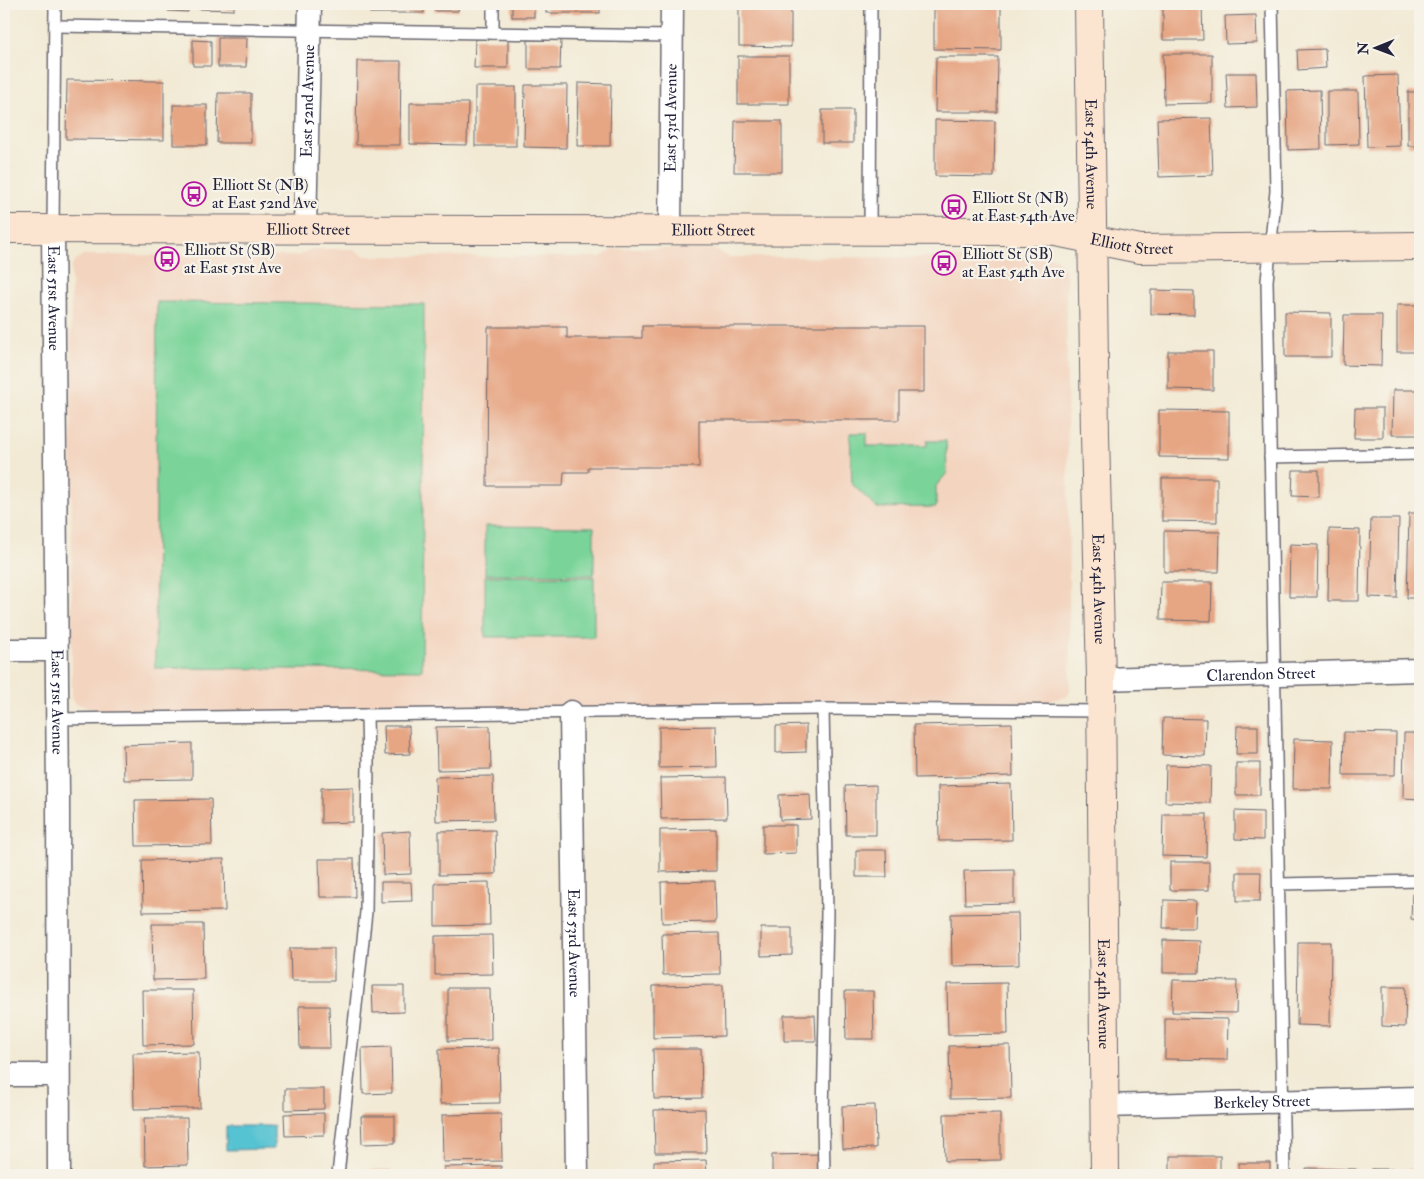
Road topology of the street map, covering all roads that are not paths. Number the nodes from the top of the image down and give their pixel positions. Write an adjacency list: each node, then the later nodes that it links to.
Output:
1 (55, 4): 8 (lane)
2 (310, 4): 9 (street, East 52nd Avenue)
3 (493, 4): 10 (lane)
4 (672, 4): 11 (street, East 53rd Avenue)
5 (871, 4): 16 (lane)
6 (1089, 4): 17 (street, East 54th Avenue)
7 (1272, 4): 19 (lane)
8 (55, 26): 9 (lane); 14 (lane)
9 (310, 30): 10 (lane); 13 (street, East 52nd Avenue)
10 (493, 33): 11 (lane)
11 (671, 36): 15 (street, East 53rd Avenue)
12 (4, 229): 14 (street, Elliott Street)
13 (305, 229): 14 (street, Elliott Street); 15 (street, Elliott Street)
14 (54, 230): 23 (street, East 51st Avenue)
15 (670, 232): 16 (street, Elliott Street)
16 (870, 232): 17 (street, Elliott Street)
17 (1092, 241): 19 (street, Elliott Street); 26 (street, East 54th Avenue)
18 (1420, 246): 19 (street, Elliott Street)
19 (1270, 248): 21 (lane)
20 (1420, 454): 21 (lane)
21 (1270, 457): 25 (lane)
22 (4, 650): 23 (street)
23 (56, 650): 31 (street, East 51st Avenue)
24 (1420, 670): 25 (street, Clarendon Street)
25 (1274, 674): 26 (street, Clarendon Street); 33 (lane)
26 (1101, 679): 29 (street, East 54th Avenue)
27 (823, 709): 28 (lane); 29 (lane); 42 (lane)
28 (571, 712): 30 (lane); 41 (street, East 53rd Avenue)
29 (1101, 712): 38 (street, East 54th Avenue)
30 (367, 715): 31 (lane); 40 (lane)
31 (56, 719): 35 (street, East 51st Avenue)
32 (1420, 881): 33 (lane)
33 (1278, 884): 37 (lane)
34 (4, 1075): 35 (street)
35 (58, 1075): 39 (street, East 51st Avenue)
36 (1420, 1098): 37 (street, Berkeley Street)
37 (1282, 1101): 38 (street, Berkeley Street); 44 (lane)
38 (1104, 1106): 43 (street, East 54th Avenue)
39 (59, 1175)
40 (338, 1175)
41 (577, 1175)
42 (824, 1175)
43 (1104, 1175)
44 (1284, 1175)

